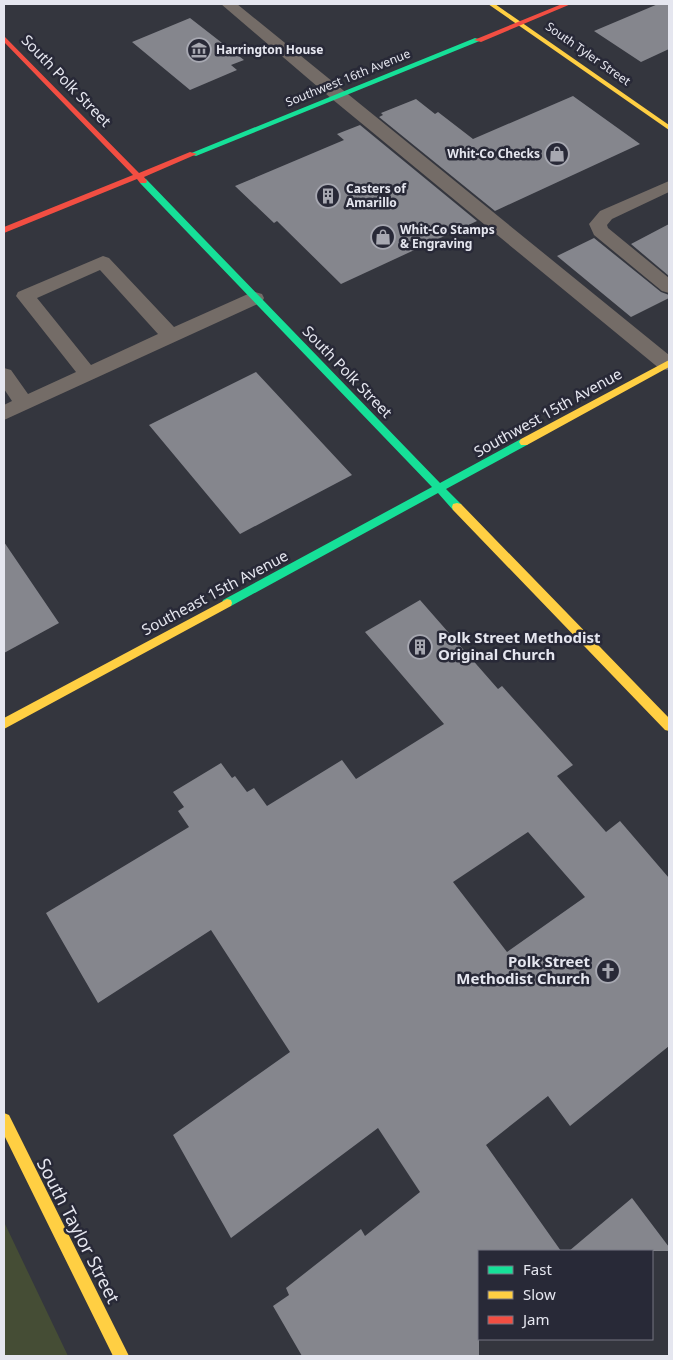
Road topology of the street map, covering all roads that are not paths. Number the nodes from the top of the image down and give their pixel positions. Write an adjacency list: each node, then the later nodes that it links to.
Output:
1 (228, 4): 6 (lane)
2 (491, 4): 4 (street, South Tyler Street)
3 (568, 4): 4 (street, Southwest 16th Avenue)
4 (519, 23): 6 (street, Southwest 16th Avenue); 7 (street, South Tyler Street)
5 (4, 38): 8 (street, South Polk Street)
6 (338, 96): 8 (street, Southwest 16th Avenue); 14 (lane)
7 (669, 128)
8 (138, 177): 10 (street, Southwest 16th Avenue); 12 (street, South Polk Street)
9 (669, 186): 11 (lane)
10 (4, 230)
11 (669, 287)
12 (255, 298): 13 (lane); 19 (street, South Polk Street)
13 (171, 336): 15 (lane); 15 (lane)
14 (668, 364): 19 (street, Southwest 15th Avenue)
15 (88, 374): 17 (lane)
16 (4, 375): 17 (lane)
17 (24, 403): 18 (lane)
18 (4, 413)
19 (440, 488): 20 (street, Southeast 15th Avenue); 21 (street, South Polk Street)
20 (4, 724)
21 (669, 726)
22 (4, 1120): 23 (street, South Taylor Street)
23 (121, 1356)

